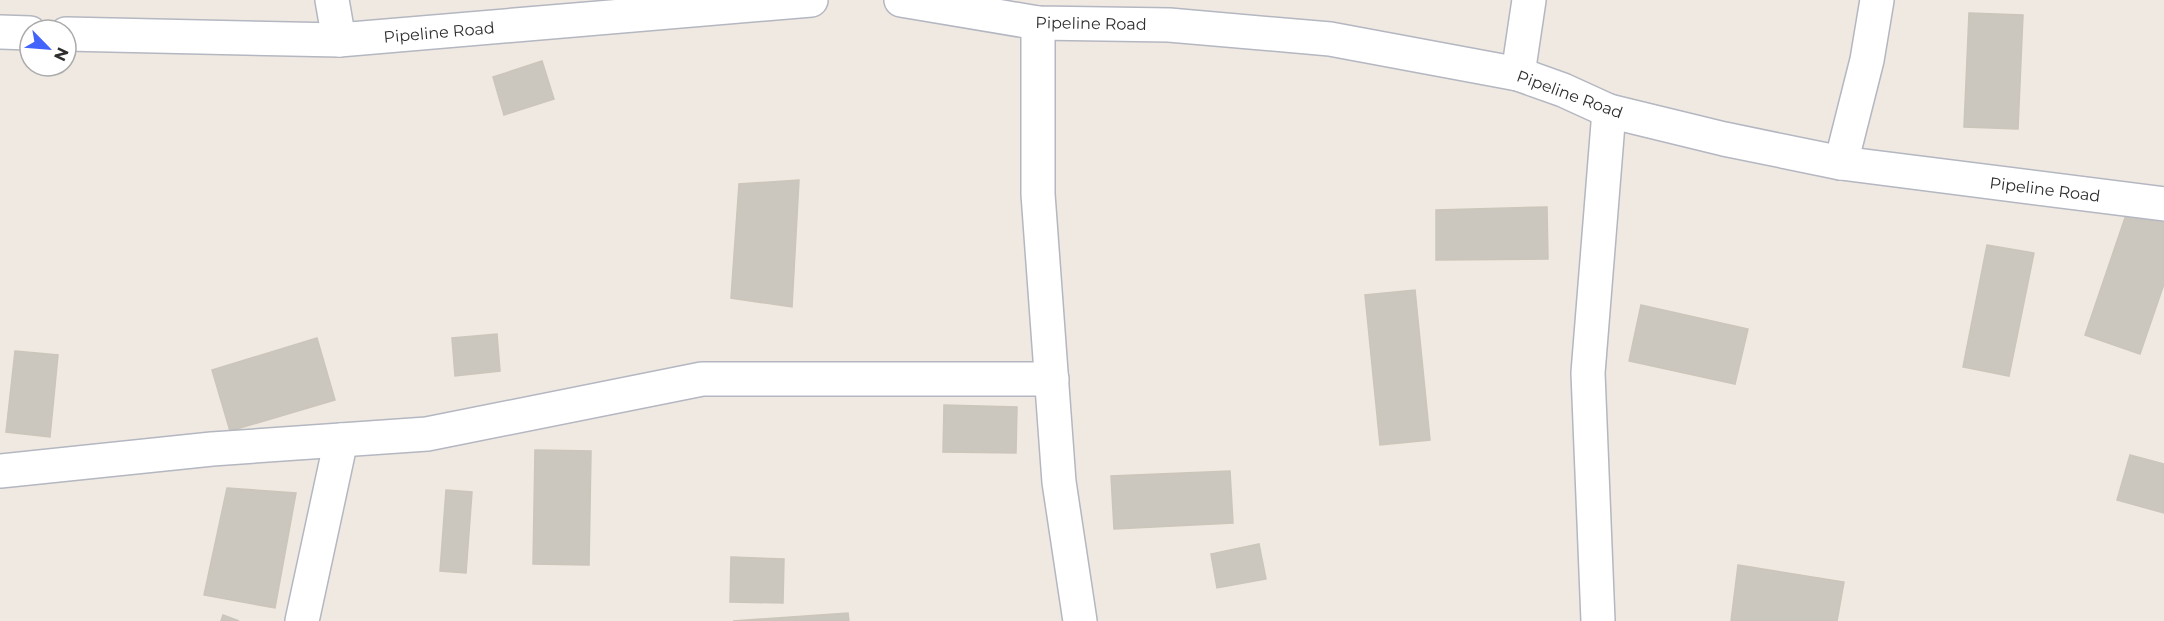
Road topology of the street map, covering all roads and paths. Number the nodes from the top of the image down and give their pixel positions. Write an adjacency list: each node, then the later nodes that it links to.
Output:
1 (332, 0): 11 (street)
2 (811, 0): 11 (street, Pipeline Road)
3 (901, 0): 7 (street, Pipeline Road)
4 (1529, 0): 12 (street)
5 (1877, 0): 14 (street)
6 (1169, 12): 7 (street, Pipeline Road); 12 (street, Pipeline Road)
7 (1038, 23): 16 (street)
8 (0, 32): 9 (street)
9 (18, 33)
10 (78, 34): 11 (street, Pipeline Road)
11 (339, 40)
12 (1518, 74): 13 (street, Pipeline Road)
13 (1609, 111): 14 (street, Pipeline Road); 21 (street)
14 (1842, 163): 15 (street, Pipeline Road)
15 (2164, 204)
16 (1052, 379): 17 (street); 20 (street)
17 (341, 440): 18 (street); 19 (street)
18 (0, 471)
19 (302, 621)
20 (1080, 621)
21 (1598, 621)

